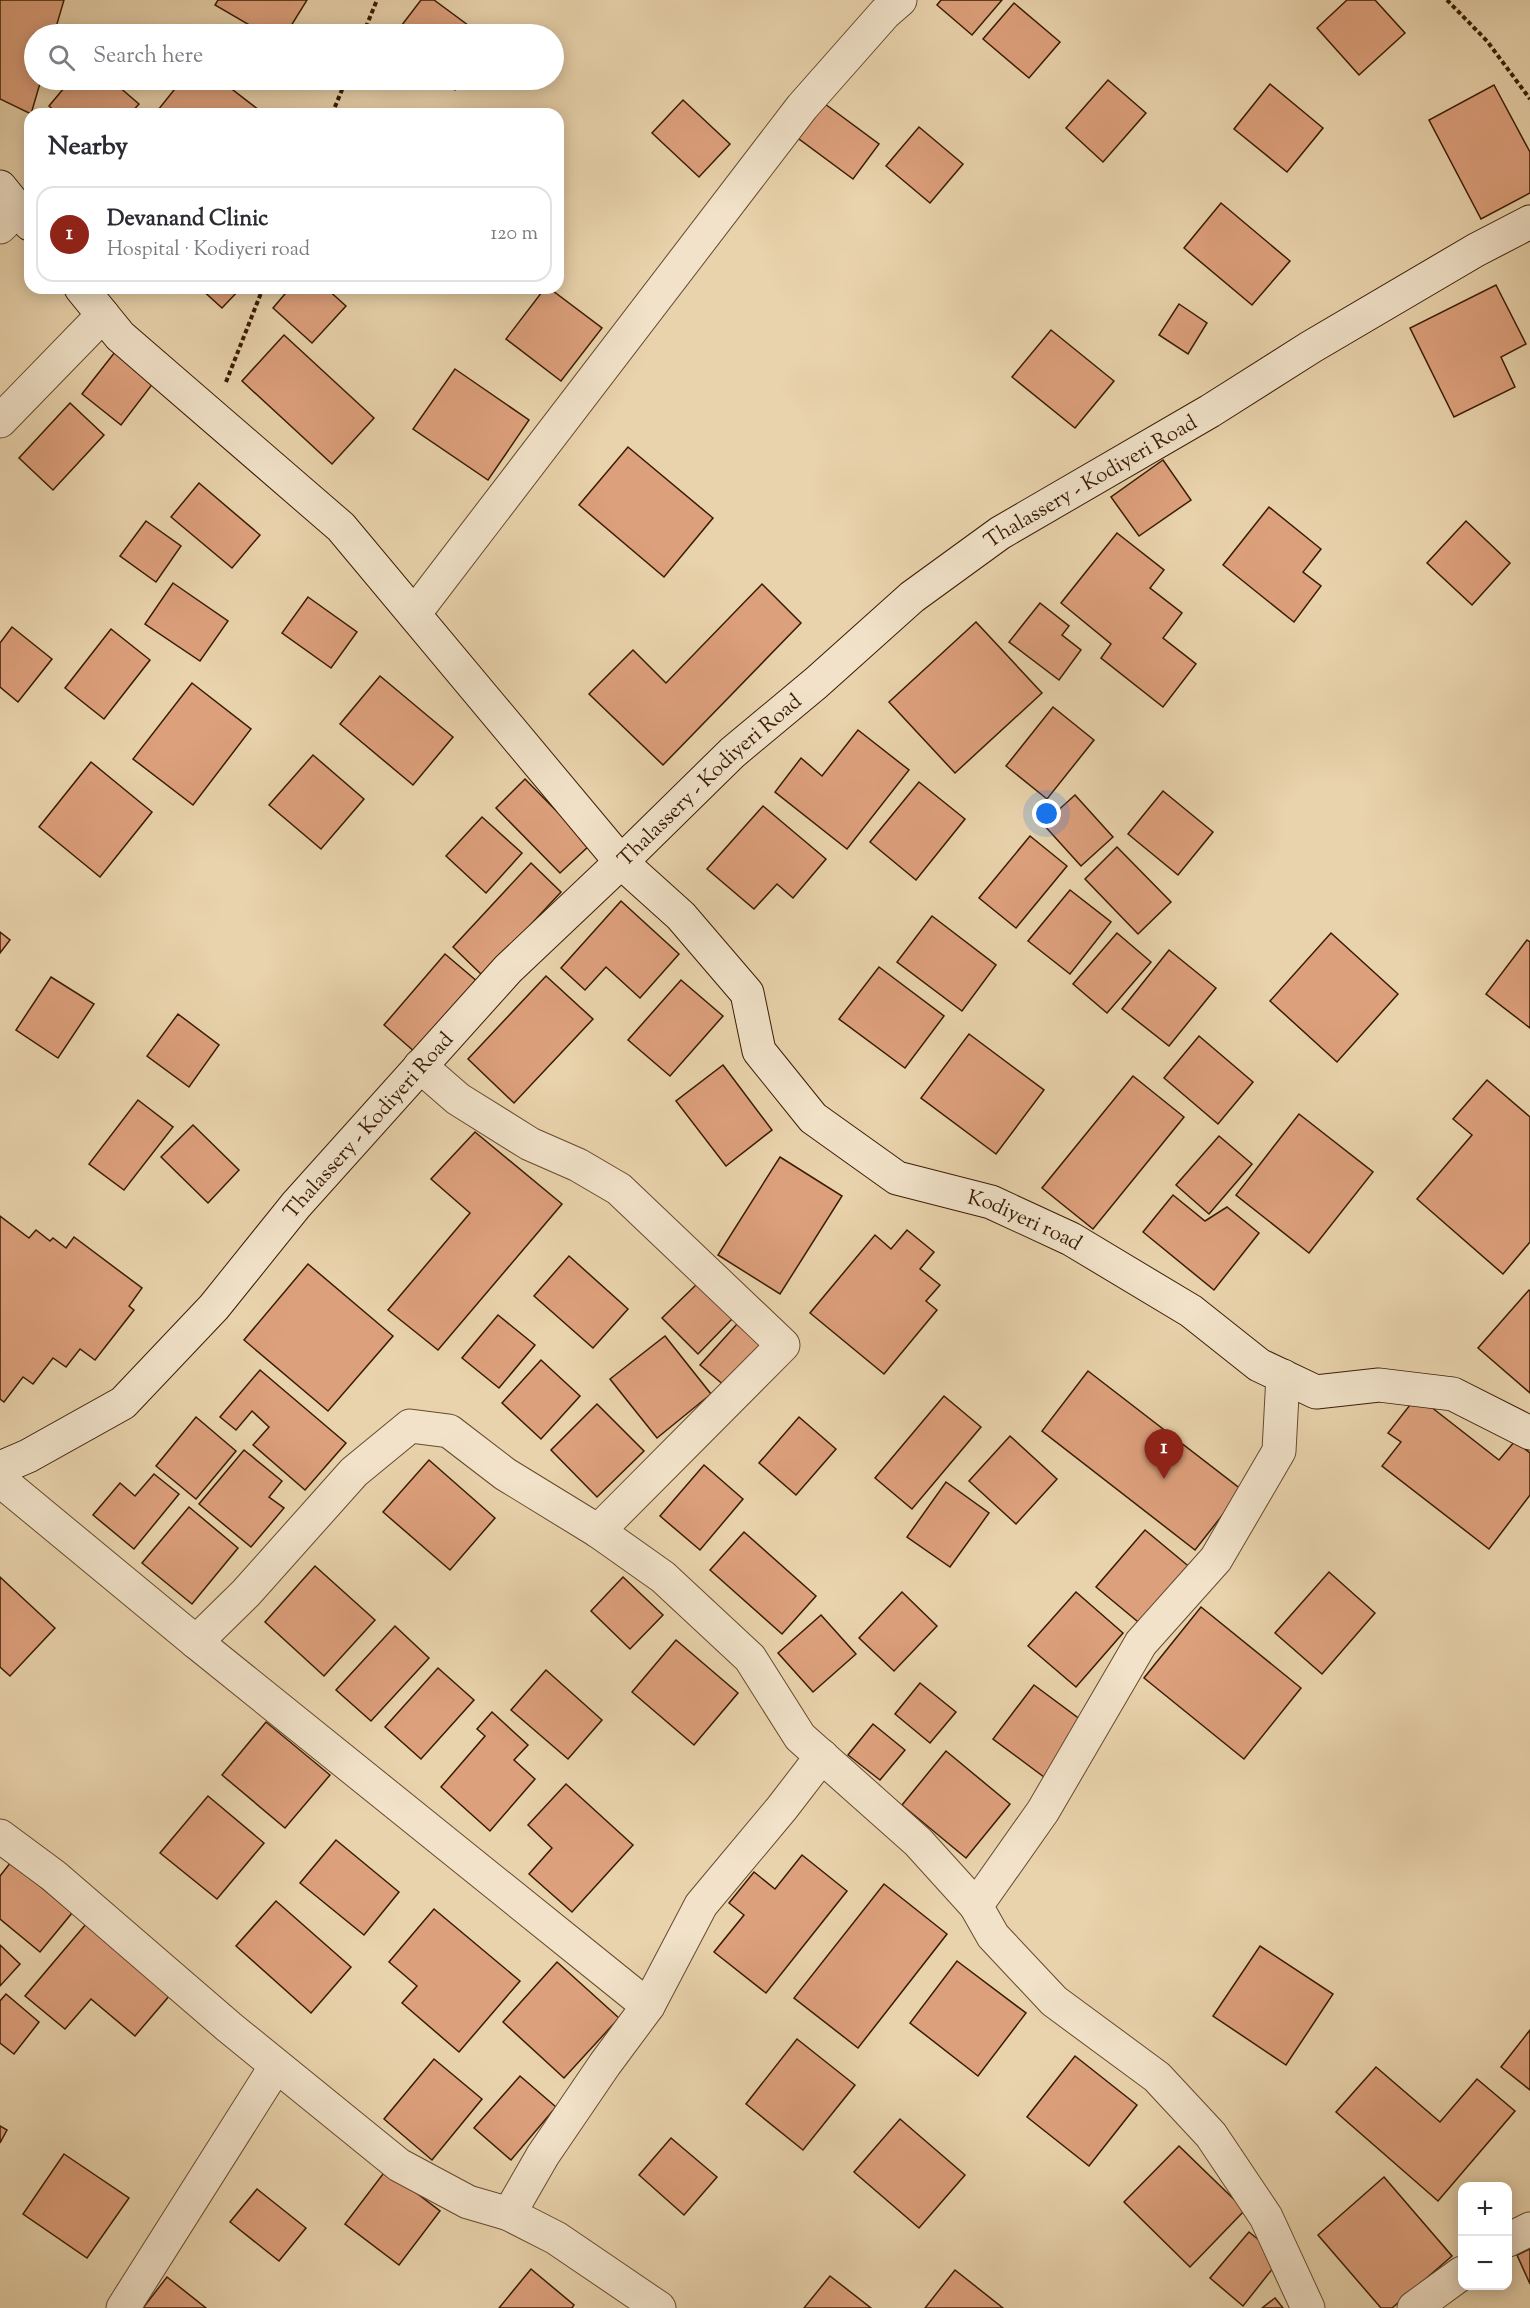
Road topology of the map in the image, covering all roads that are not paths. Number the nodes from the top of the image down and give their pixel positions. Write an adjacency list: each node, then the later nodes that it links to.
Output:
1 (900, 0): 6 (street)
2 (1530, 222): 7 (street, Thalassery - Kodiyeri Road)
3 (86, 294): 4 (street, Kodiyeri road)
4 (103, 315): 5 (street); 6 (street, Kodiyeri road)
5 (0, 421)
6 (414, 614): 7 (street, Kodiyeri road)
7 (621, 862): 8 (street, Thalassery - Kodiyeri Road); 9 (street, Kodiyeri road)
8 (420, 1066): 11 (street, Thalassery - Kodiyeri Road); 13 (street)
9 (1283, 1376): 10 (street, Kodiyeri road); 17 (street)
10 (1530, 1433)
11 (0, 1468)
12 (0, 1480): 14 (street)
13 (598, 1530): 14 (street); 15 (street)
14 (196, 1642): 18 (street)
15 (822, 1756): 17 (street); 18 (street)
16 (0, 1836): 19 (street)
17 (976, 1906): 26 (street)
18 (648, 2006): 20 (street)
19 (276, 2066): 20 (street); 24 (street)
20 (509, 2214): 25 (street)
21 (1530, 2229): 22 (street)
22 (1512, 2238)
23 (1458, 2276): 27 (street)
24 (123, 2308)
25 (659, 2308)
26 (1308, 2308)
27 (1414, 2308)

